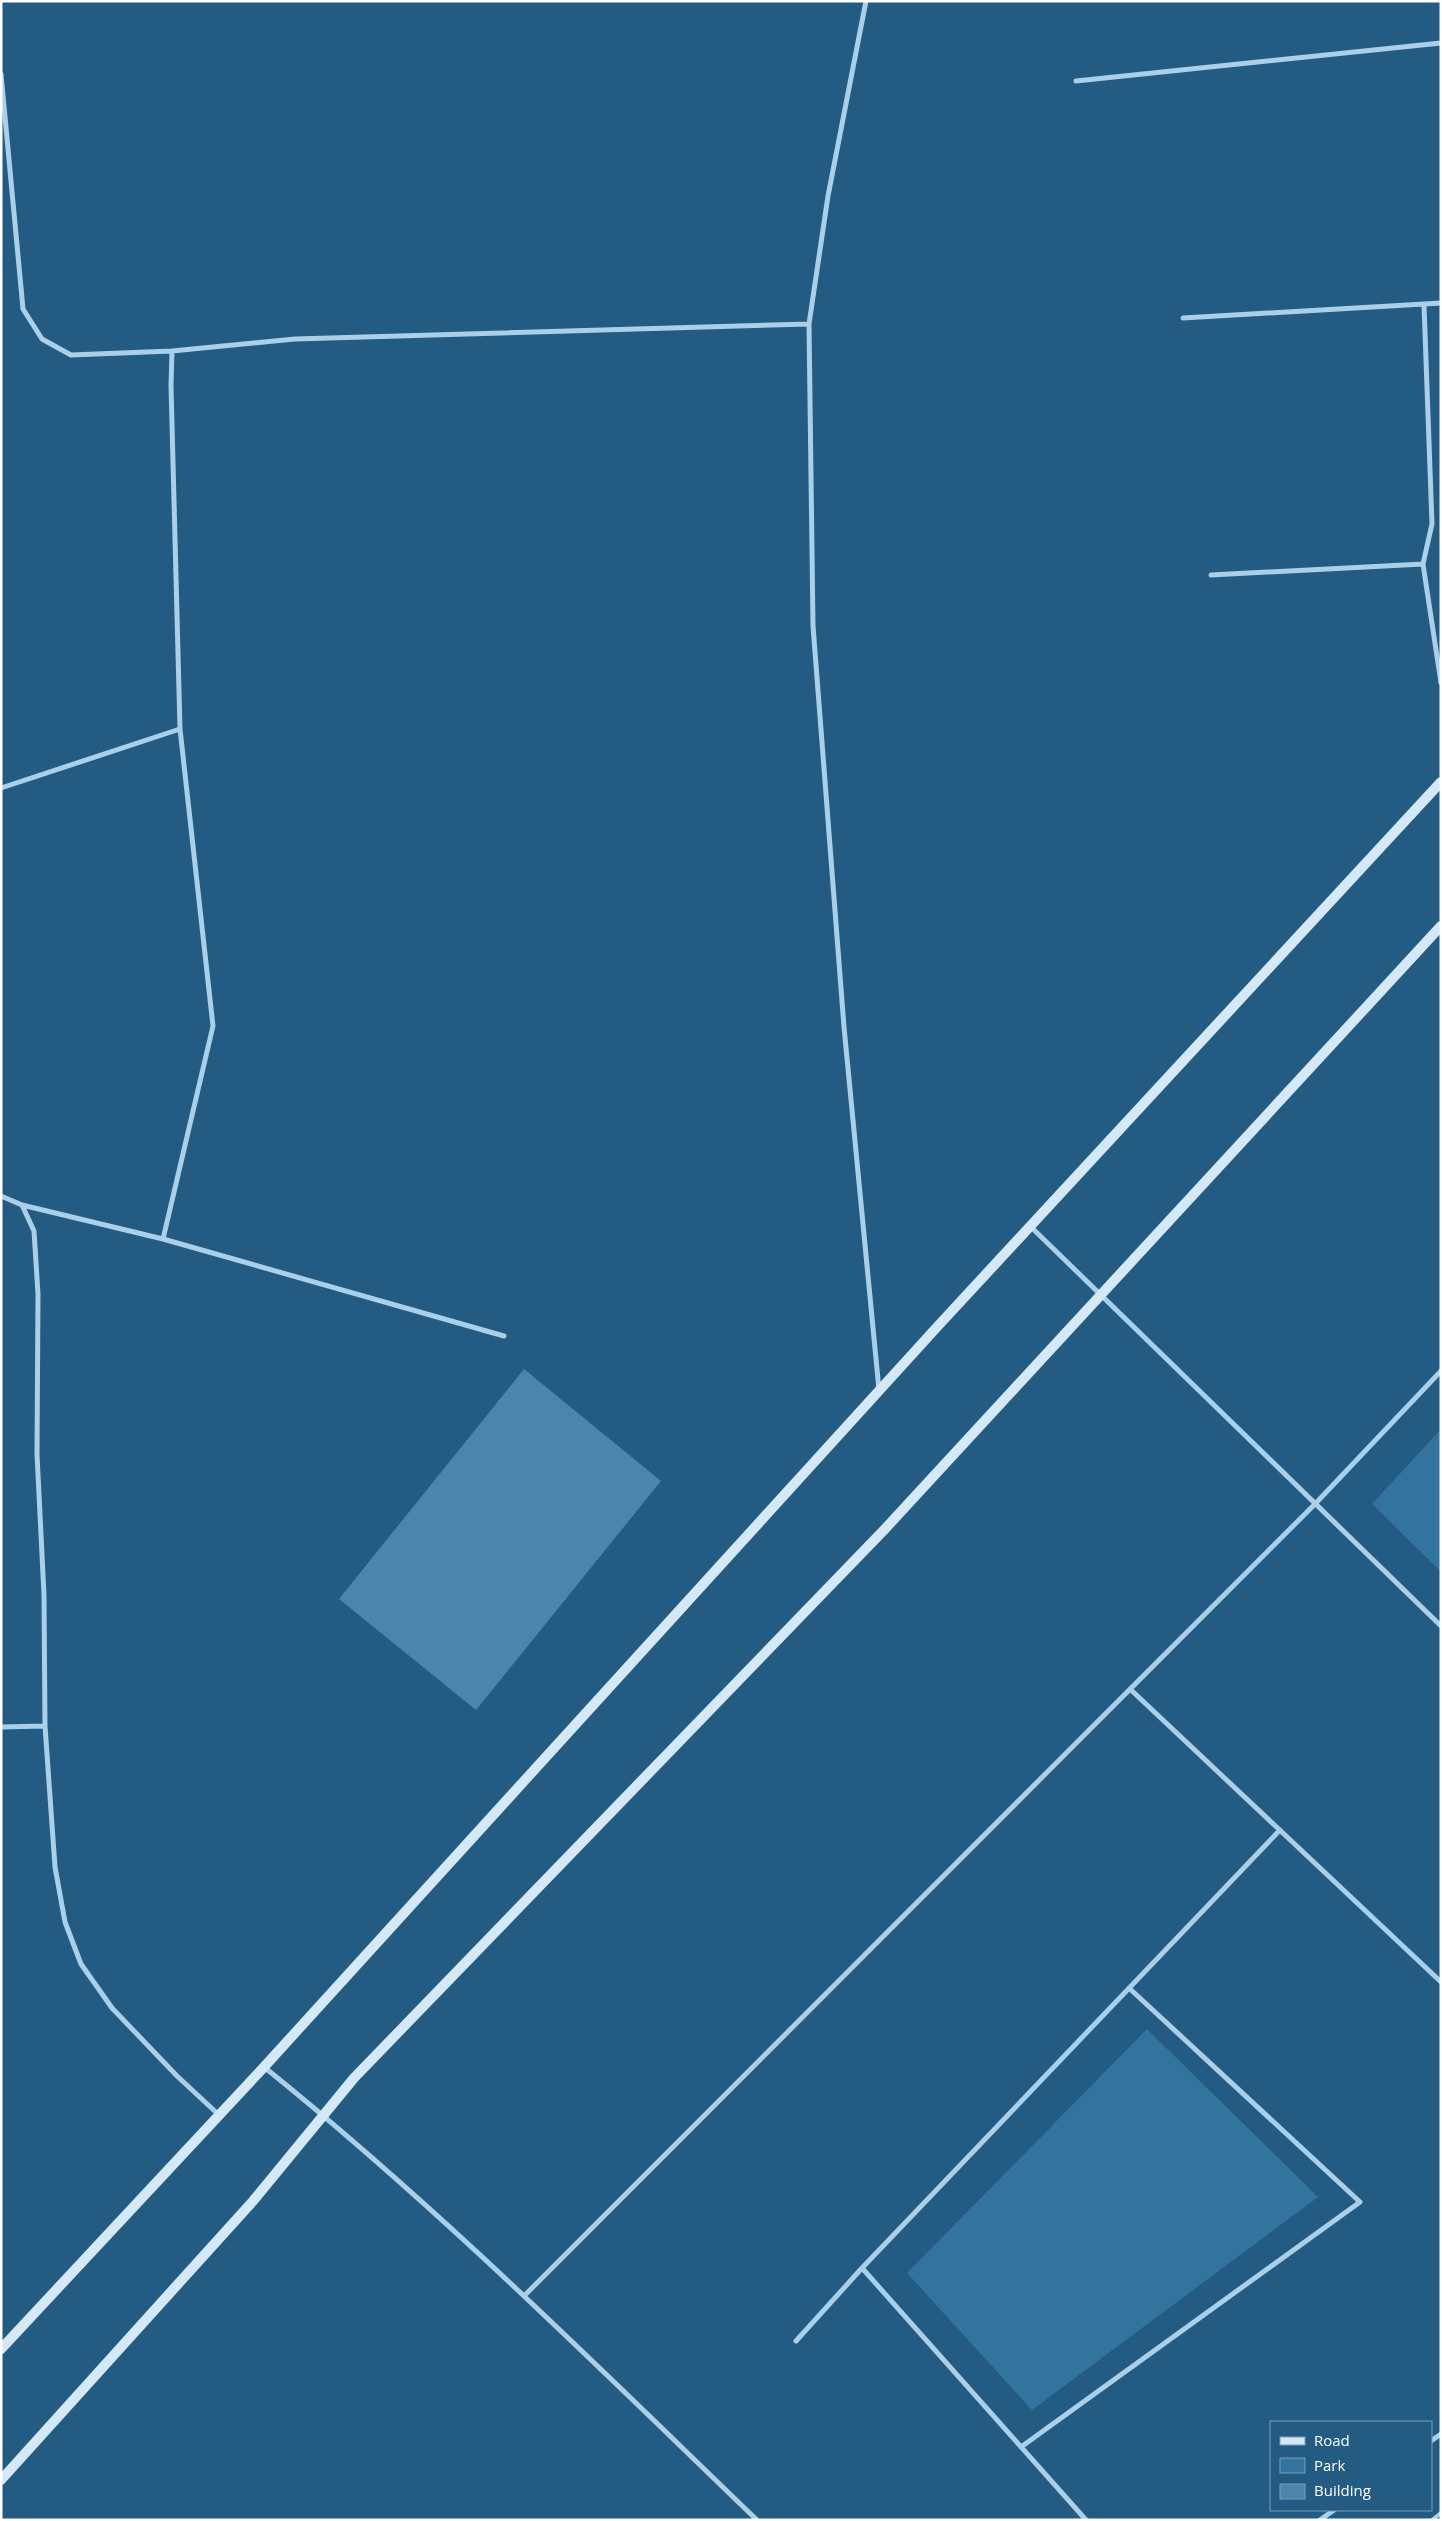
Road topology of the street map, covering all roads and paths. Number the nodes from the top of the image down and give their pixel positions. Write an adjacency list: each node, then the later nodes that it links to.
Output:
1 (866, 1): 8 (street)
2 (1441, 43): 4 (street)
3 (1, 74): 9 (street)
4 (1076, 81)
5 (1441, 303): 6 (street)
6 (1424, 305): 7 (street); 10 (street)
7 (1183, 318)
8 (808, 324): 9 (street); 24 (street)
9 (172, 351): 13 (street)
10 (1424, 564): 11 (street); 12 (street)
11 (1211, 575)
12 (1441, 682)
13 (180, 729): 15 (street); 20 (street)
14 (1441, 782): 19 (street)
15 (1, 788)
16 (1441, 926): 21 (street)
17 (1, 1196): 18 (street)
18 (22, 1205): 20 (street); 28 (street)
19 (1030, 1226): 21 (street); 24 (street)
20 (163, 1239): 22 (street)
21 (1100, 1295): 25 (street); 34 (street)
22 (504, 1336)
23 (1441, 1371): 25 (street)
24 (879, 1390): 33 (street)
25 (1315, 1504): 26 (street); 27 (street)
26 (1441, 1626)
27 (1130, 1689): 30 (street); 37 (street)
28 (45, 1726): 29 (street); 35 (street)
29 (1, 1727)
30 (1280, 1830): 31 (street); 32 (street)
31 (1441, 1982)
32 (1129, 1988): 36 (street); 40 (street)
33 (264, 2067): 34 (street); 35 (street)
34 (323, 2114): 37 (street); 41 (street)
35 (219, 2115): 39 (street)
36 (862, 2268): 38 (street); 40 (street)
37 (524, 2296): 44 (street)
38 (796, 2341)
39 (1, 2349)
40 (1021, 2447): 45 (street)
41 (1, 2480)
42 (1333, 2511): 46 (street)
43 (1441, 2514): 47 (lane)
44 (757, 2520)
45 (1086, 2520)
46 (1320, 2520)
47 (1432, 2520)

